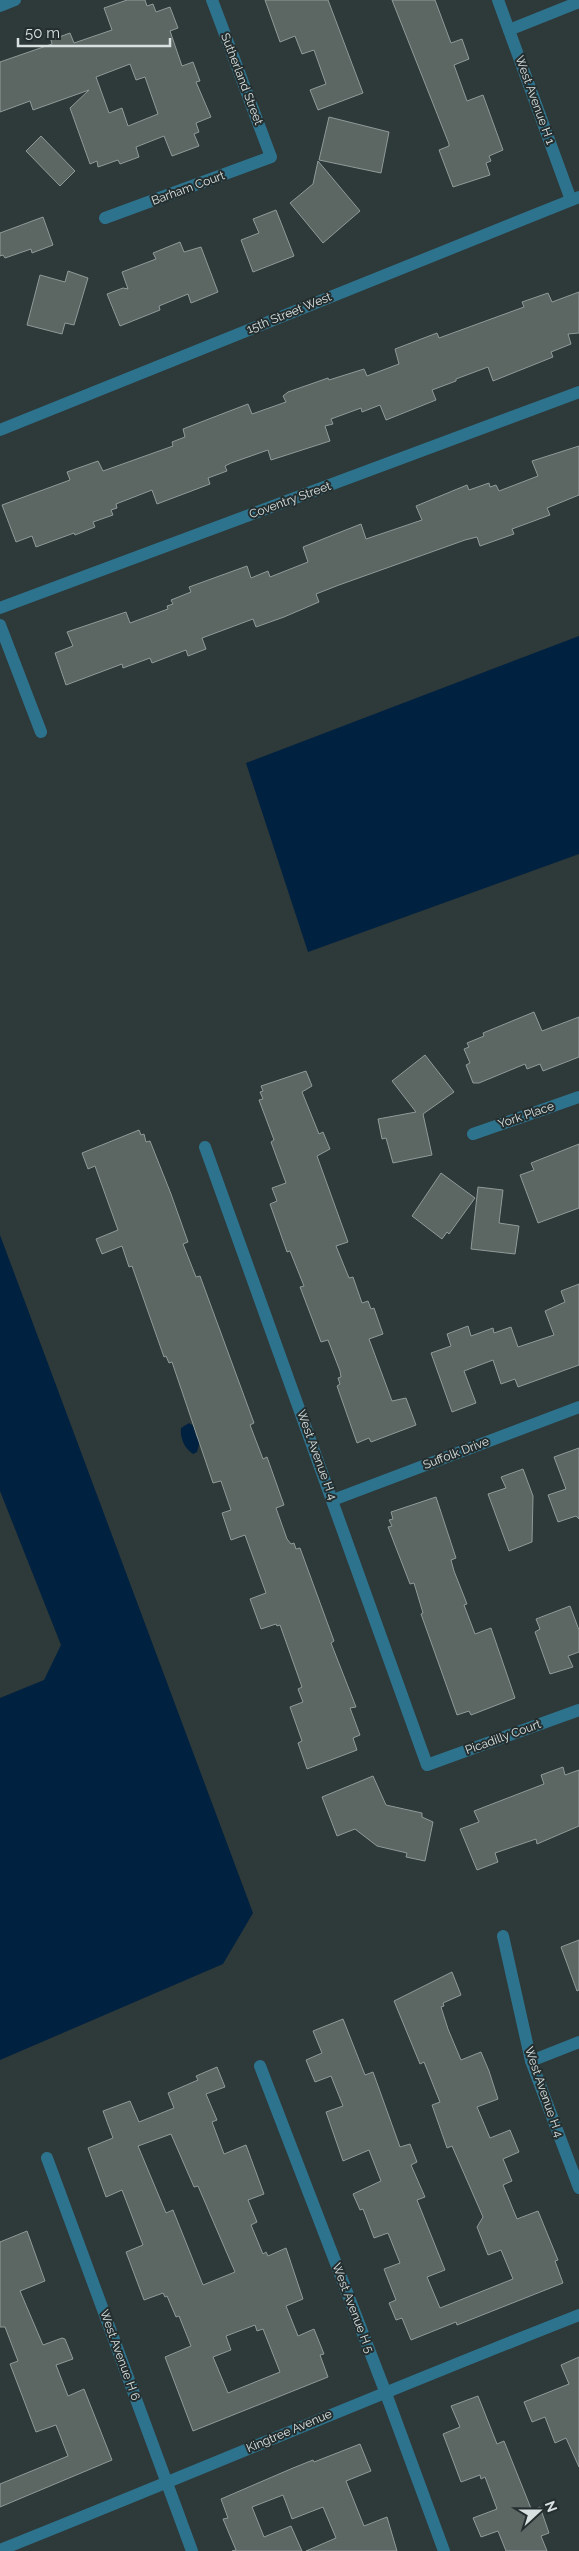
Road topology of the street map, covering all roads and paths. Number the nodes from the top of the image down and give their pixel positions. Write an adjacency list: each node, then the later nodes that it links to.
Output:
1 (15, 0): 5 (street)
2 (212, 0): 7 (street, Sutherland Street)
3 (498, 0): 6 (street, West Avenue H 1)
4 (579, 2): 6 (street)
5 (0, 6)
6 (509, 30): 8 (street, West Avenue H 1)
7 (271, 158): 9 (street, Barham Court)
8 (575, 199): 11 (street, 15th Street West)
9 (105, 218)
10 (579, 392): 12 (street, Coventry Street)
11 (0, 430)
12 (0, 608)
13 (0, 625): 14 (street)
14 (41, 732)
15 (579, 1097): 16 (street, York Place)
16 (473, 1134)
17 (205, 1147): 19 (street, West Avenue H 4)
18 (579, 1407): 19 (street, Suffolk Drive)
19 (334, 1500): 21 (street, West Avenue H 4)
20 (579, 1710): 21 (street, Picadilly Court)
21 (427, 1765)
22 (504, 1936): 24 (street, West Avenue H 4)
23 (579, 2042): 24 (street)
24 (531, 2061): 27 (street, West Avenue H 4)
25 (260, 2066): 29 (street, West Avenue H 5)
26 (47, 2158): 30 (street, West Avenue H 6)
27 (579, 2188)
28 (579, 2315): 29 (street, Kingtree Avenue)
29 (385, 2391): 30 (street, Kingtree Avenue); 33 (street, West Avenue H 5)
30 (167, 2483): 31 (street, Kingtree Avenue); 32 (street, West Avenue H 6)
31 (0, 2550)
32 (192, 2551)
33 (444, 2551)

